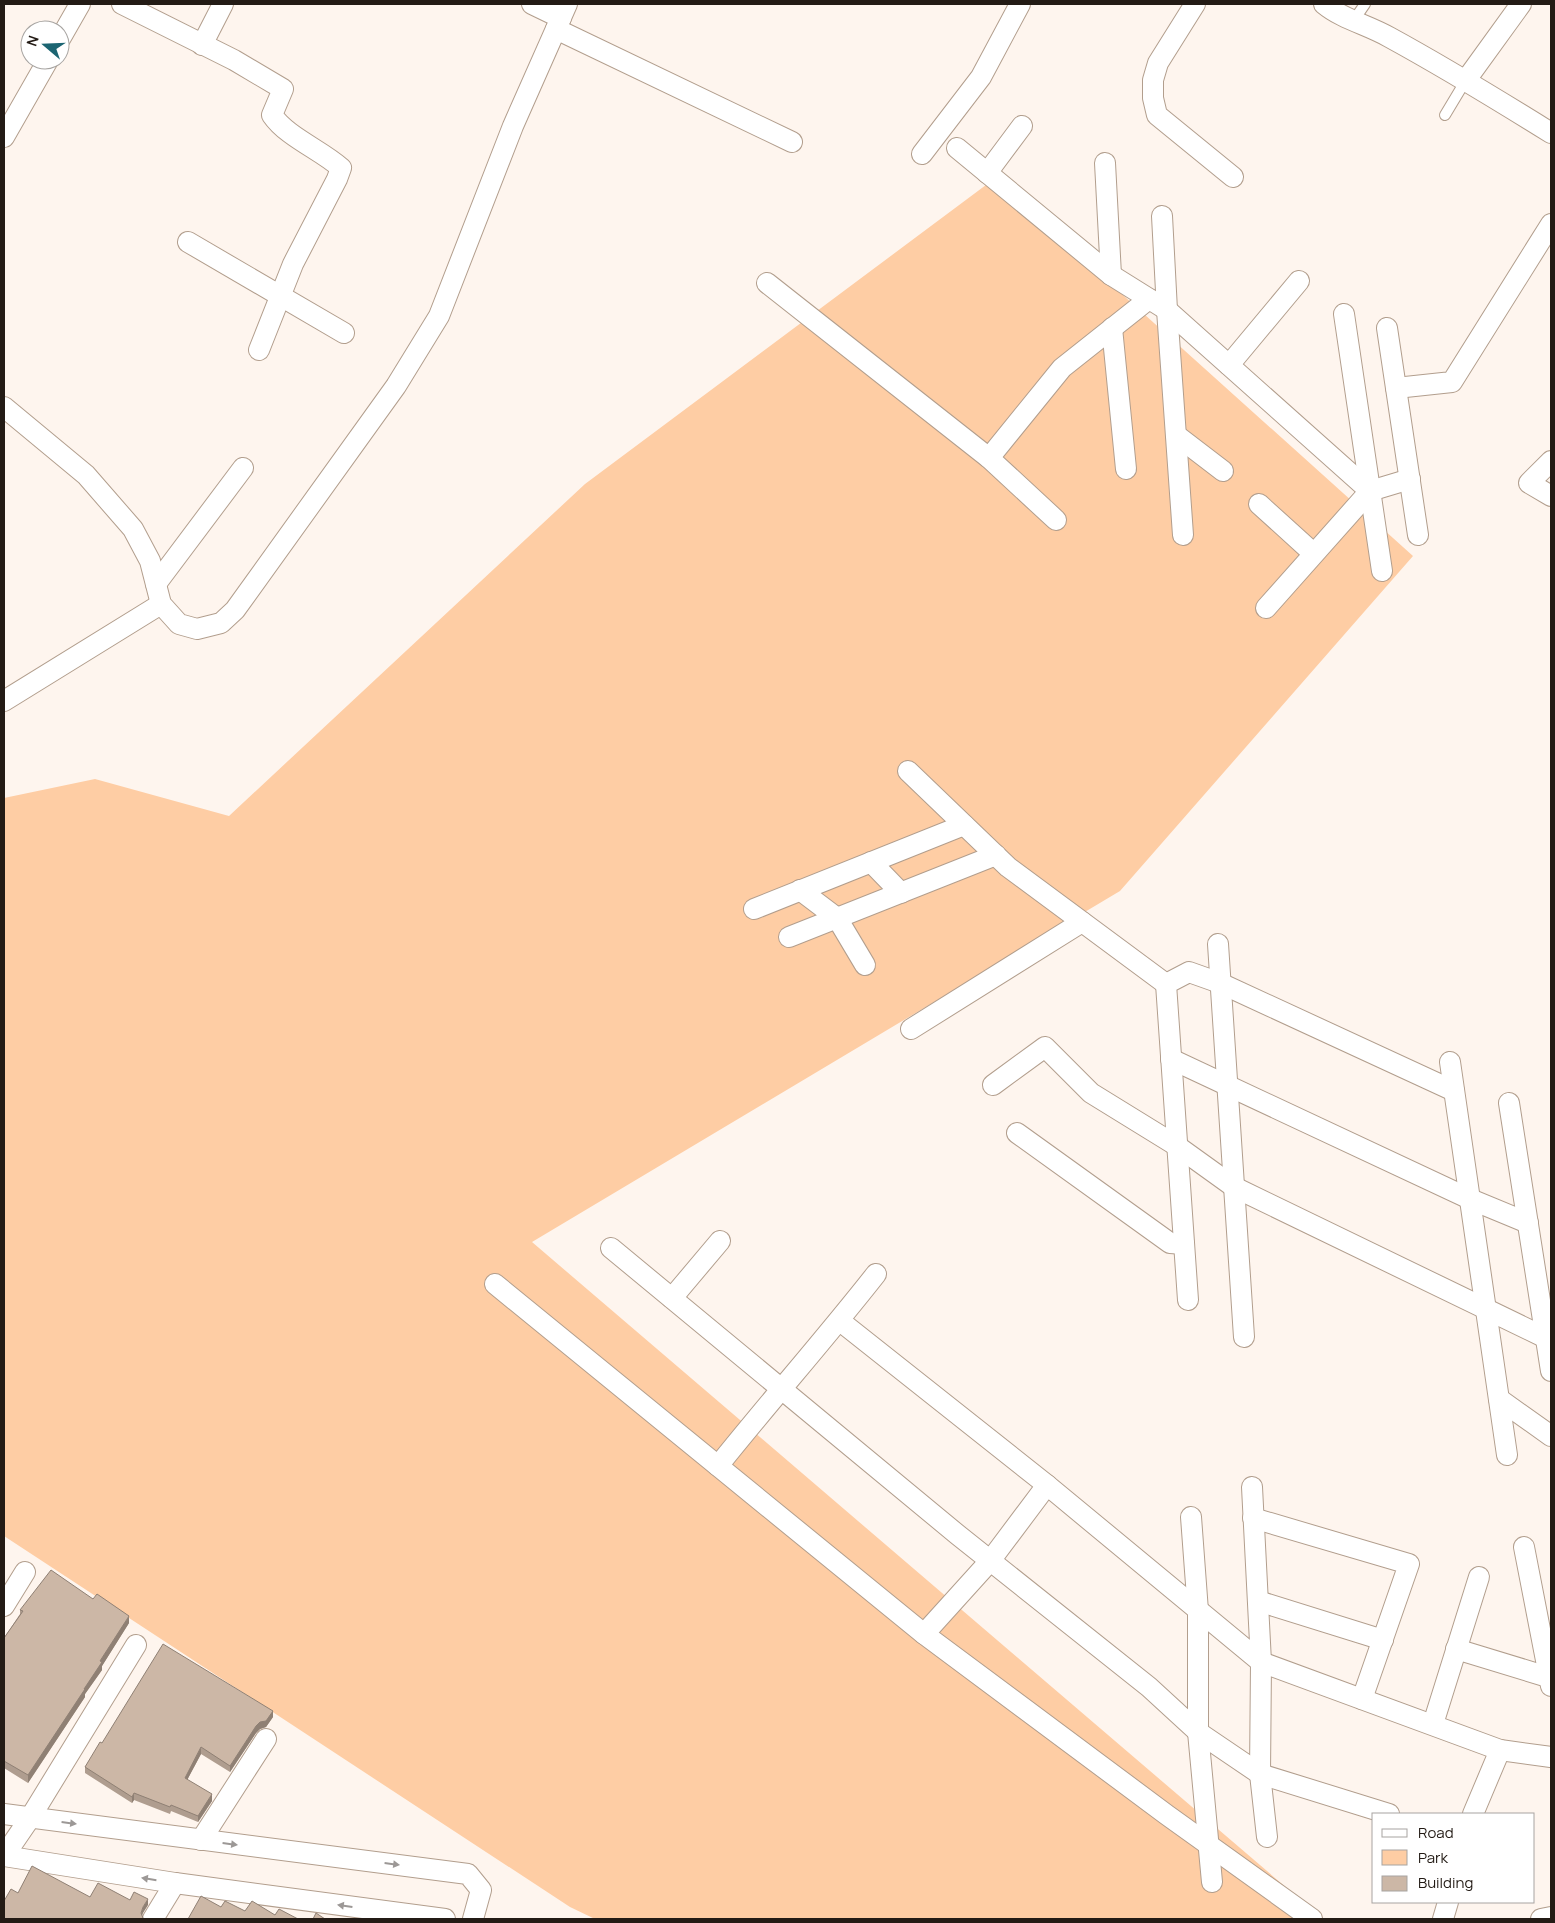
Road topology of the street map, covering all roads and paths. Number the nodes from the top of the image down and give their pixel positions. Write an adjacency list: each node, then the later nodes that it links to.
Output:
1 (80, 4): 11 (street)
2 (122, 4): 12 (street)
3 (223, 4): 12 (street)
4 (532, 4): 10 (street)
5 (1020, 4): 21 (street)
6 (1196, 4): 24 (street)
7 (1324, 4): 9 (street)
8 (1521, 4): 14 (street)
9 (1359, 12): 14 (street)
10 (561, 17): 19 (street); 58 (street)
11 (70, 22)
12 (202, 45): 31 (street)
13 (42, 70): 16 (street)
14 (1466, 80): 15 (lane); 18 (street)
15 (1445, 116)
16 (6, 126)
17 (1022, 126): 23 (street)
18 (1551, 133)
19 (792, 142)
20 (957, 148): 23 (street)
21 (922, 154)
22 (1105, 162): 28 (street)
23 (987, 173): 28 (street)
24 (1232, 177)
25 (1162, 216): 33 (street)
26 (1551, 224): 40 (street)
27 (188, 242): 31 (street)
28 (1112, 275): 32 (street)
29 (1299, 281): 39 (street)
30 (767, 283): 43 (street)
31 (280, 296): 37 (street); 38 (street)
32 (1149, 299): 33 (street); 35 (street)
33 (1167, 310): 39 (street); 42 (street)
34 (1344, 314): 49 (street)
35 (1112, 328): 43 (street); 46 (street)
36 (1387, 328): 40 (street)
37 (344, 333)
38 (259, 350)
39 (1229, 365): 49 (street)
40 (1396, 388): 48 (street)
41 (4, 407): 57 (street)
42 (1176, 435): 47 (street); 53 (street)
43 (989, 458): 52 (street)
44 (1551, 461): 50 (street)
45 (243, 468): 57 (street)
46 (1126, 469)
47 (1223, 471)
48 (1410, 479): 49 (street); 54 (street)
49 (1370, 491): 55 (street); 56 (street)
50 (1551, 496)
51 (1259, 504): 55 (street)
52 (1056, 520)
53 (1183, 535)
54 (1418, 535)
55 (1313, 553): 59 (street)
56 (1382, 571)
57 (156, 584): 58 (street)
58 (160, 604): 60 (street)
59 (1266, 608)
60 (4, 701)
61 (908, 771): 62 (street)
62 (964, 825): 63 (street); 64 (street)
63 (996, 855): 66 (street); 69 (street)
64 (871, 862): 65 (street); 66 (street)
65 (800, 890): 67 (street); 68 (street)
66 (901, 893): 68 (street)
67 (754, 909)
68 (837, 918): 70 (street); 72 (street)
69 (1082, 922): 74 (street); 75 (street)
70 (789, 937)
71 (1218, 944): 73 (street)
72 (865, 965)
73 (1220, 983): 74 (street); 78 (street); 80 (street)
74 (1166, 984): 76 (street)
75 (911, 1029)
76 (1171, 1059): 78 (street); 83 (street)
77 (1450, 1062): 80 (street)
78 (1227, 1085): 84 (street); 85 (street)
79 (993, 1086): 83 (street)
80 (1454, 1091): 85 (street)
81 (1509, 1102): 86 (street)
82 (1017, 1133): 88 (street)
83 (1177, 1146): 84 (street); 88 (street)
84 (1234, 1186): 94 (street); 96 (street)
85 (1470, 1199): 86 (street); 94 (street)
86 (1528, 1223): 97 (street)
87 (720, 1241): 92 (street)
88 (1184, 1244): 93 (street)
89 (611, 1248): 92 (street)
90 (876, 1274): 95 (street)
91 (496, 1284): 103 (street)
92 (672, 1298): 99 (street)
93 (1188, 1300)
94 (1486, 1309): 97 (street); 100 (street)
95 (840, 1321): 99 (street); 104 (street)
96 (1244, 1337)
97 (1546, 1338): 98 (street)
98 (1551, 1371)
99 (781, 1388): 103 (street); 109 (street)
100 (1499, 1399): 101 (street); 102 (street)
101 (1551, 1436)
102 (1508, 1455)
103 (718, 1466): 115 (street)
104 (1047, 1485): 109 (street); 114 (street)
105 (1252, 1488): 107 (street)
106 (1191, 1517): 114 (street)
107 (1253, 1518): 112 (street); 116 (street)
108 (1524, 1547): 120 (street)
109 (990, 1560): 115 (street); 123 (street)
110 (25, 1572): 113 (street)
111 (1479, 1577): 118 (street)
112 (1258, 1601): 116 (street); 119 (street)
113 (4, 1606)
114 (1198, 1610): 119 (street); 123 (street)
115 (924, 1634): 134 (street)
116 (1383, 1640): 121 (street)
117 (136, 1645): 131 (street)
118 (1456, 1649): 120 (street); 122 (street)
119 (1261, 1662): 121 (street); 127 (street)
120 (1551, 1680)
121 (1362, 1698): 122 (street)
122 (1433, 1724): 125 (street)
123 (1198, 1732): 127 (street); 134 (street)
124 (266, 1739): 133 (street)
125 (1500, 1750): 126 (street); 129 (street)
126 (1551, 1757)
127 (1260, 1774): 128 (street); 132 (street)
128 (1386, 1813)
129 (1473, 1813)
130 (4, 1814): 131 (street)
131 (30, 1818): 133 (street, one-way to 133); 135 (street)
132 (1267, 1837)
133 (201, 1840): 142 (street, one-way to 142)
134 (1209, 1846): 136 (street); 143 (street)
135 (4, 1856): 137 (street, one-way to 135)
136 (1212, 1882)
137 (175, 1883): 140 (street); 141 (street, one-way to 137)
138 (1448, 1903): 144 (street)
139 (1551, 1917): 145 (street)
140 (153, 1919)
141 (445, 1919)
142 (473, 1919)
143 (1312, 1919)
144 (1443, 1919)
145 (1541, 1919)

